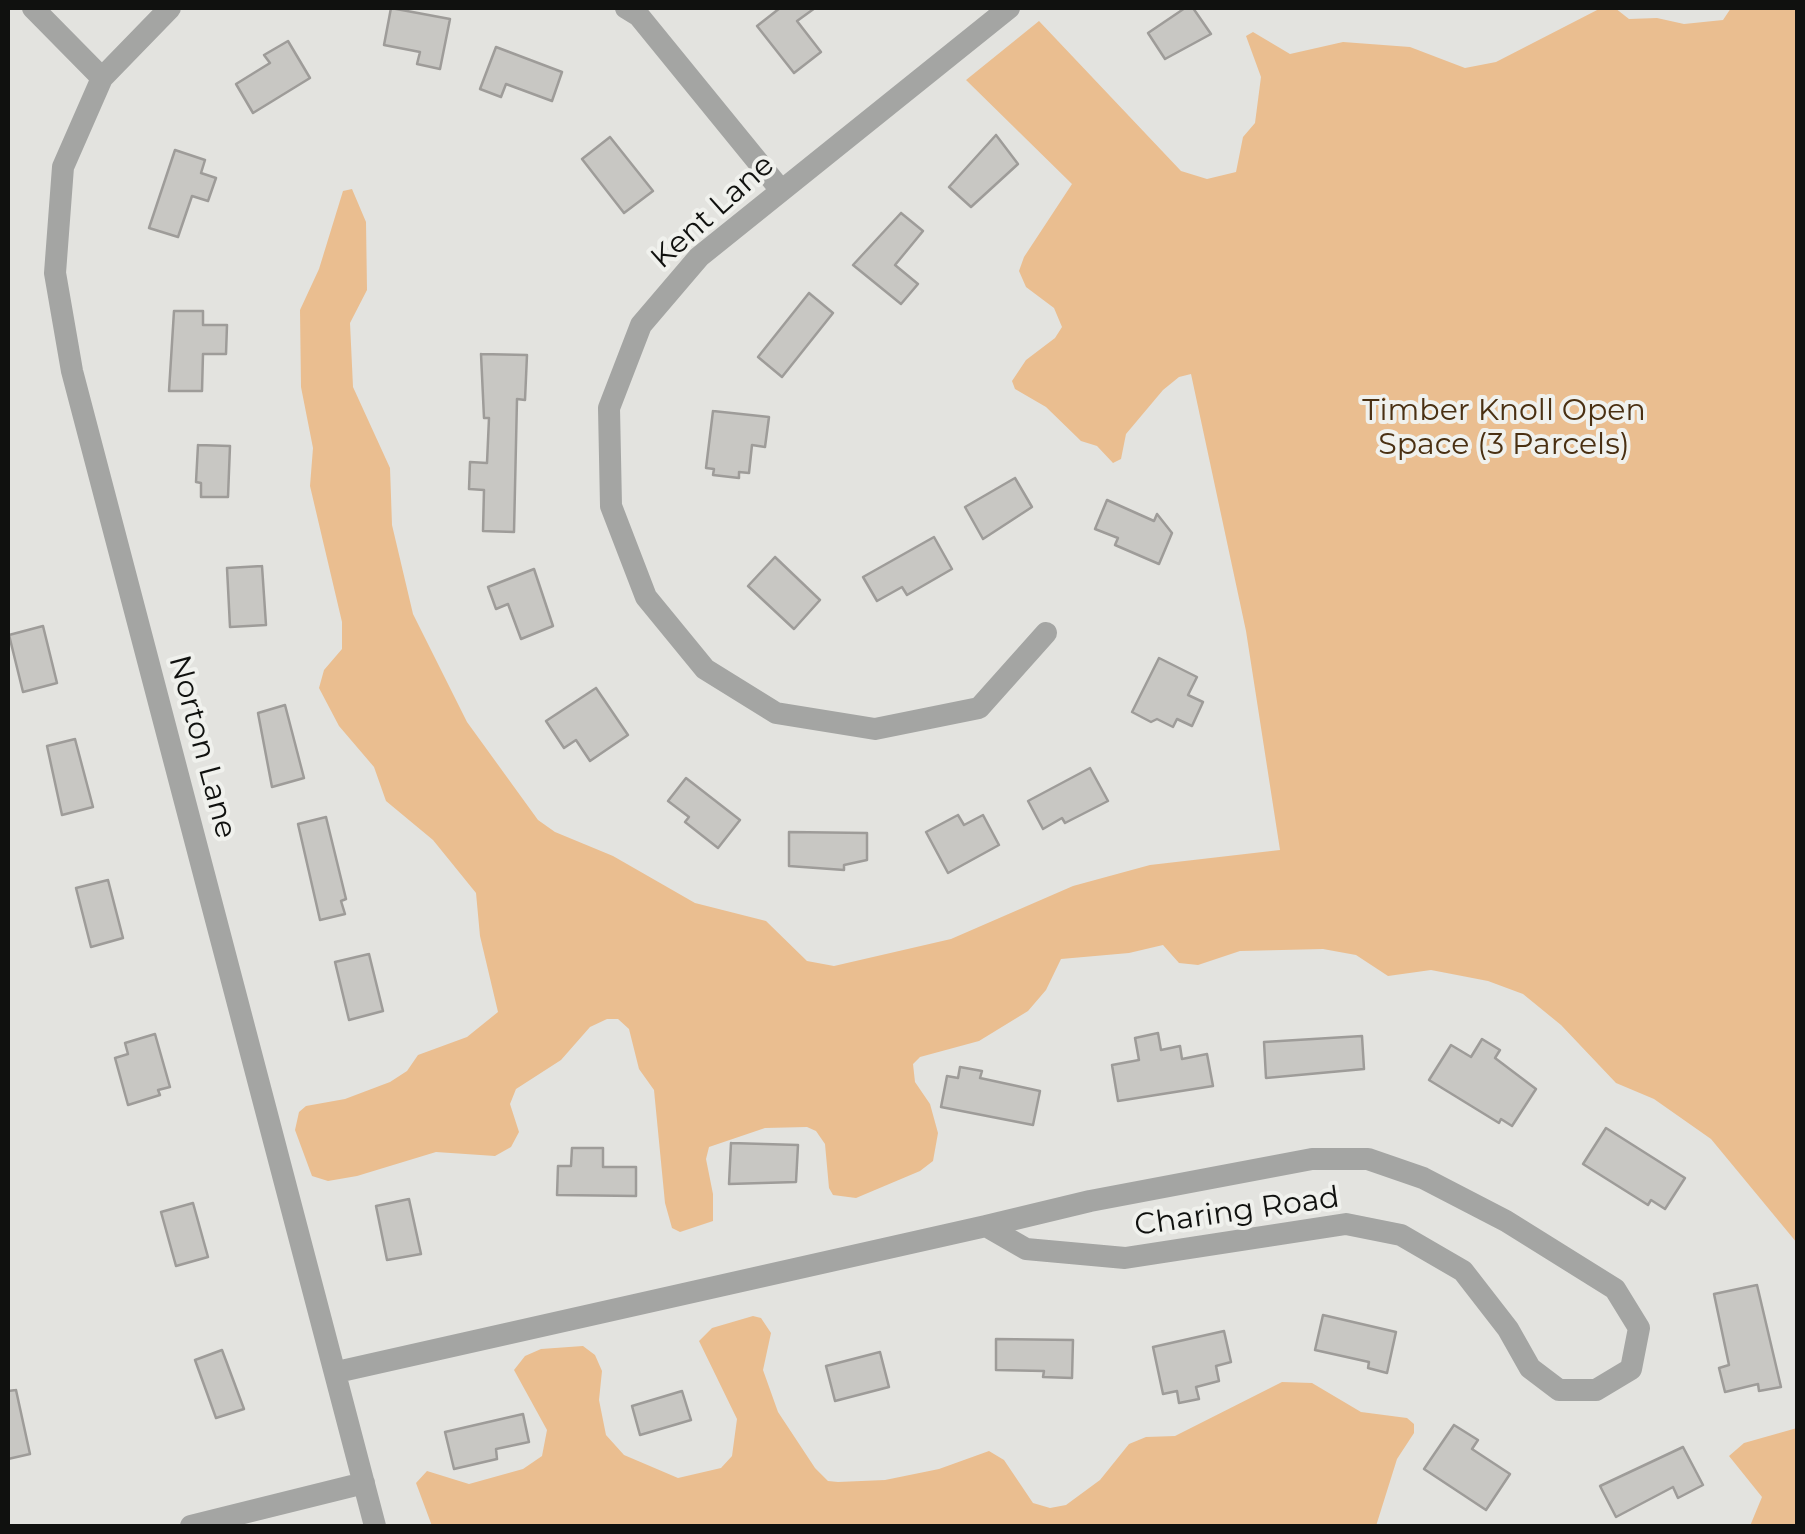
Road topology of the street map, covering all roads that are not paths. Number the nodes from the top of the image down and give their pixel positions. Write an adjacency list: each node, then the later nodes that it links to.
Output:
1 (33, 8): 5 (street)
2 (170, 8): 5 (street, Norton Lane)
3 (626, 8): 6 (street)
4 (1009, 8): 6 (street, Kent Lane)
5 (102, 78): 9 (street, Norton Lane)
6 (780, 189): 7 (street, Kent Lane)
7 (1046, 634)
8 (986, 1226): 8 (street, Charing Road); 9 (street, Charing Road)
9 (336, 1372): 10 (street, Norton Lane)
10 (364, 1482): 11 (street); 12 (street, Norton Lane)
11 (191, 1526)
12 (375, 1526)

